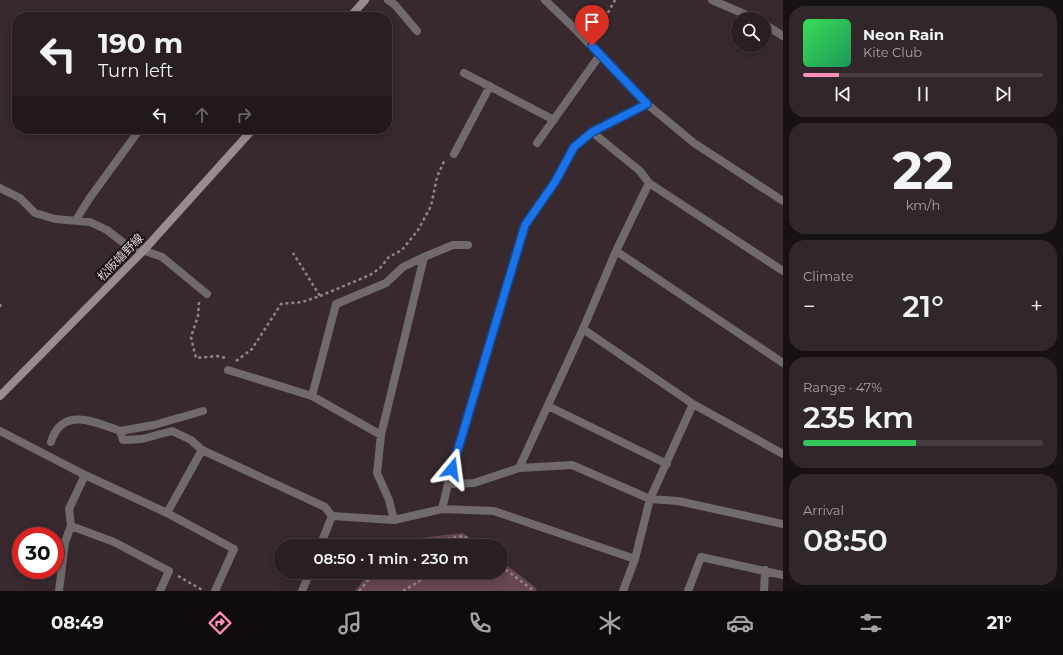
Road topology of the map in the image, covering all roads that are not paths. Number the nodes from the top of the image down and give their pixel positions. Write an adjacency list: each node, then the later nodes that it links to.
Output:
1 (365, 0): 5 (main road)
2 (388, 0): 8 (street)
3 (546, 0): 10 (street)
4 (712, 0): 6 (street)
5 (354, 12)
6 (740, 12)
7 (771, 28): 9 (street)
8 (417, 31)
9 (783, 36)
10 (600, 55): 13 (street); 14 (street)
11 (464, 73): 12 (street)
12 (490, 86): 14 (street); 19 (street)
13 (647, 104): 15 (street); 22 (street)
14 (554, 120): 18 (street)
15 (592, 132): 20 (street); 47 (street)
16 (136, 134): 23 (street)
17 (249, 134): 26 (main road, 松阪嬉野線)
18 (537, 143)
19 (454, 154)
20 (649, 183): 25 (street); 28 (street)
21 (0, 188): 23 (street)
22 (783, 201)
23 (76, 220): 26 (street)
24 (468, 245): 27 (street)
25 (616, 251): 30 (street); 31 (street)
26 (143, 252): 29 (street); 33 (main road, 松阪嬉野線)
27 (424, 257): 34 (street); 40 (street)
28 (783, 271)
29 (207, 294)
30 (583, 329): 35 (street); 36 (street)
31 (783, 363)
32 (228, 370): 34 (street)
33 (0, 396)
34 (312, 396): 40 (street)
35 (693, 404): 43 (street); 44 (street)
36 (548, 406): 44 (street); 45 (street)
37 (203, 410): 38 (street)
38 (120, 431): 41 (street); 42 (street)
39 (0, 432): 46 (street)
40 (382, 435): 52 (street)
41 (51, 442)
42 (202, 450): 50 (street); 51 (street)
43 (783, 454)
44 (667, 464): 48 (street)
45 (520, 468): 47 (street); 48 (street)
46 (85, 475): 50 (street); 54 (street)
47 (448, 484): 49 (street)
48 (650, 499): 53 (street); 56 (street)
49 (442, 509): 52 (street); 56 (street)
50 (167, 513): 62 (street)
51 (332, 516): 52 (street); 55 (street)
52 (394, 520)
53 (783, 524)
54 (71, 526): 60 (street); 61 (street)
55 (323, 539)
56 (635, 559): 64 (street)
57 (765, 570): 58 (street); 65 (street); 66 (street)
58 (783, 575)
59 (307, 579): 63 (street)
60 (59, 591)
61 (160, 591)
62 (215, 591)
63 (302, 591)
64 (623, 591)
65 (688, 591)
66 (764, 591)

